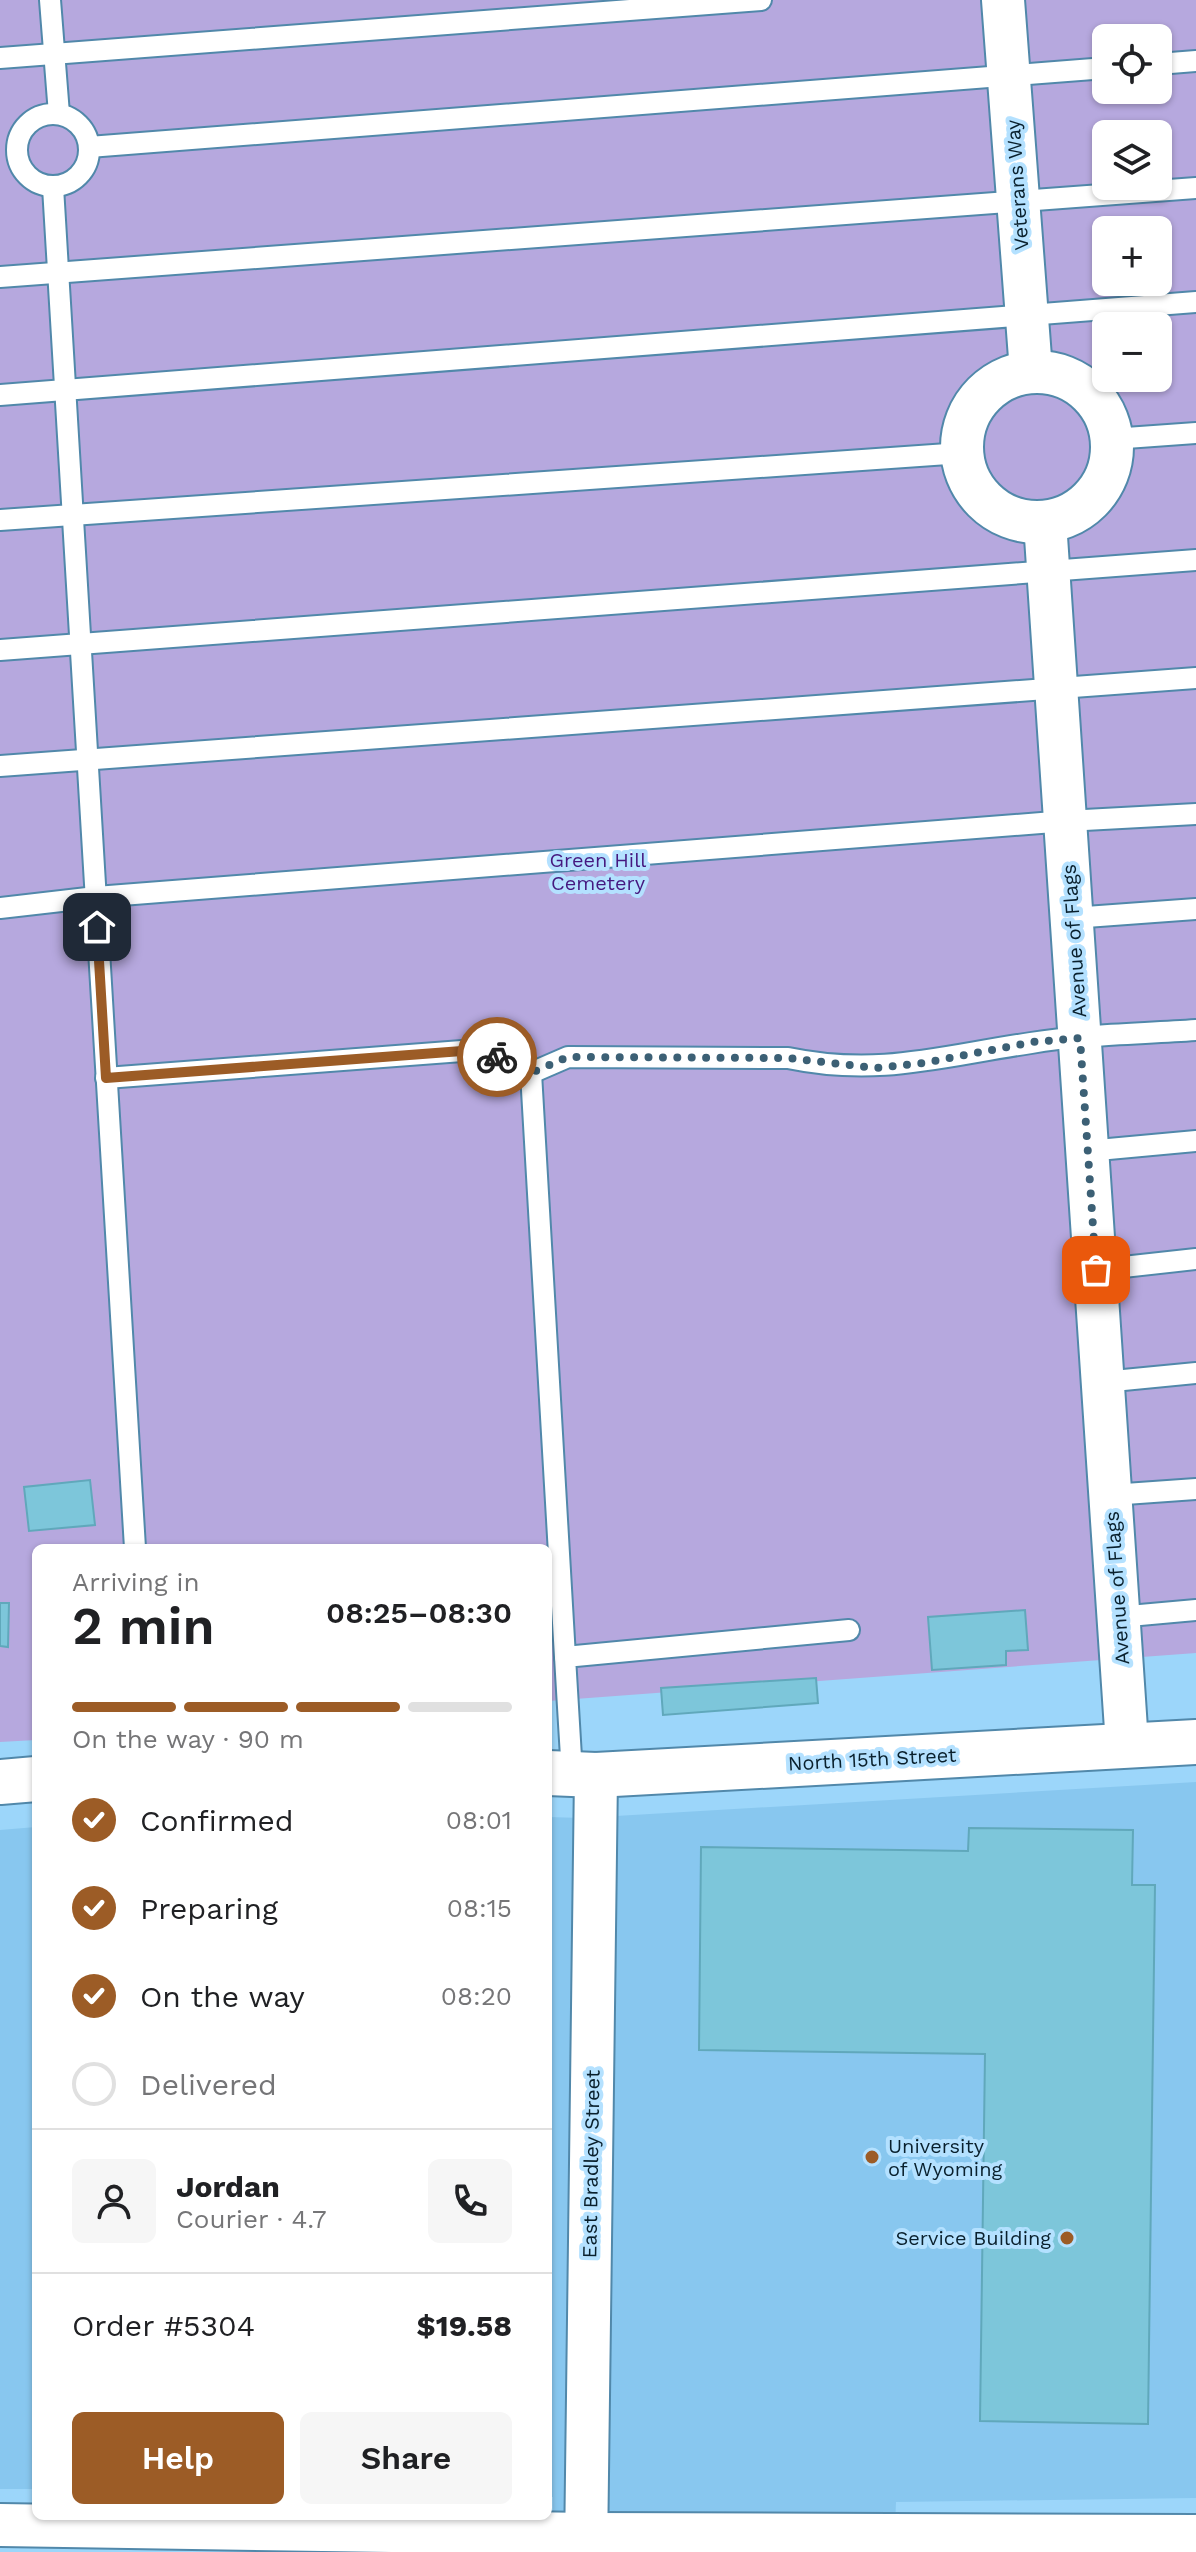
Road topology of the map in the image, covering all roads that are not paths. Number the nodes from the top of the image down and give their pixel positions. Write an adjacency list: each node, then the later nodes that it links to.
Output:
1 (50, 0): 4 (lane)
2 (761, 0): 4 (lane)
3 (1003, 0): 9 (street, Veterans Way)
4 (54, 54): 5 (lane); 10 (lane)
5 (0, 58)
6 (1196, 61): 7 (lane)
7 (1172, 63)
8 (1092, 69): 9 (lane)
9 (1009, 75): 11 (lane); 15 (street, Veterans Way)
10 (59, 114): 11 (lane); 12 (lane)
11 (89, 147): 13 (lane)
12 (8, 148): 13 (lane)
13 (53, 187): 16 (lane)
14 (1196, 188): 15 (lane)
15 (1018, 201): 16 (lane); 19 (street, Veterans Way)
16 (58, 273): 17 (lane); 21 (lane)
17 (0, 277)
18 (1196, 302): 19 (lane)
19 (1027, 315): 20 (street, Veterans Way); 21 (lane)
20 (1031, 371): 24 (street); 25 (street)
21 (65, 390): 22 (lane); 26 (lane)
22 (0, 395)
23 (1196, 433): 24 (lane)
24 (1112, 439): 28 (street)
25 (962, 453): 26 (lane); 28 (street)
26 (72, 515): 27 (lane); 31 (lane)
27 (0, 520)
28 (1045, 522): 30 (street, Avenue of Flags)
29 (1196, 560): 30 (lane)
30 (1049, 571): 31 (lane); 34 (street, Avenue of Flags)
31 (81, 643): 32 (lane); 35 (lane)
32 (0, 650)
33 (1196, 678): 34 (lane)
34 (1056, 688): 35 (lane); 38 (street, Avenue of Flags)
35 (87, 760): 36 (lane); 39 (lane)
36 (0, 766)
37 (1196, 814): 38 (lane)
38 (1066, 821): 39 (lane); 42 (street, Avenue of Flags)
39 (96, 897): 40 (lane); 46 (lane)
40 (0, 908)
41 (1196, 909): 42 (lane)
42 (1072, 918): 44 (street, Avenue of Flags)
43 (1196, 1030): 44 (lane)
44 (1080, 1038): 45 (lane); 48 (street, Avenue of Flags)
45 (531, 1073): 46 (lane); 59 (lane)
46 (106, 1078): 55 (lane)
47 (1196, 1141): 48 (lane)
48 (1087, 1151): 50 (street, Avenue of Flags)
49 (1196, 1259): 50 (lane)
50 (1096, 1270): 52 (street, Avenue of Flags)
51 (1196, 1373): 52 (lane)
52 (1103, 1382): 54 (street, Avenue of Flags)
53 (1196, 1489): 54 (lane)
54 (1111, 1495): 57 (street, Avenue of Flags)
55 (135, 1544)
56 (1196, 1610): 57 (lane)
57 (1118, 1617): 62 (street, Avenue of Flags)
58 (849, 1630): 59 (lane)
59 (565, 1657): 60 (lane)
60 (557, 1679): 63 (lane)
61 (1196, 1742): 62 (main road, North 15th Street)
62 (1127, 1744): 63 (main road, North 15th Street)
63 (572, 1774): 69 (street, East Bradley Street)
64 (32, 1779): 65 (main road)
65 (0, 1782)
66 (0, 2525): 67 (street)
67 (263, 2532): 69 (street)
68 (1196, 2536): 70 (street)
69 (586, 2543): 70 (street)
70 (909, 2544)

